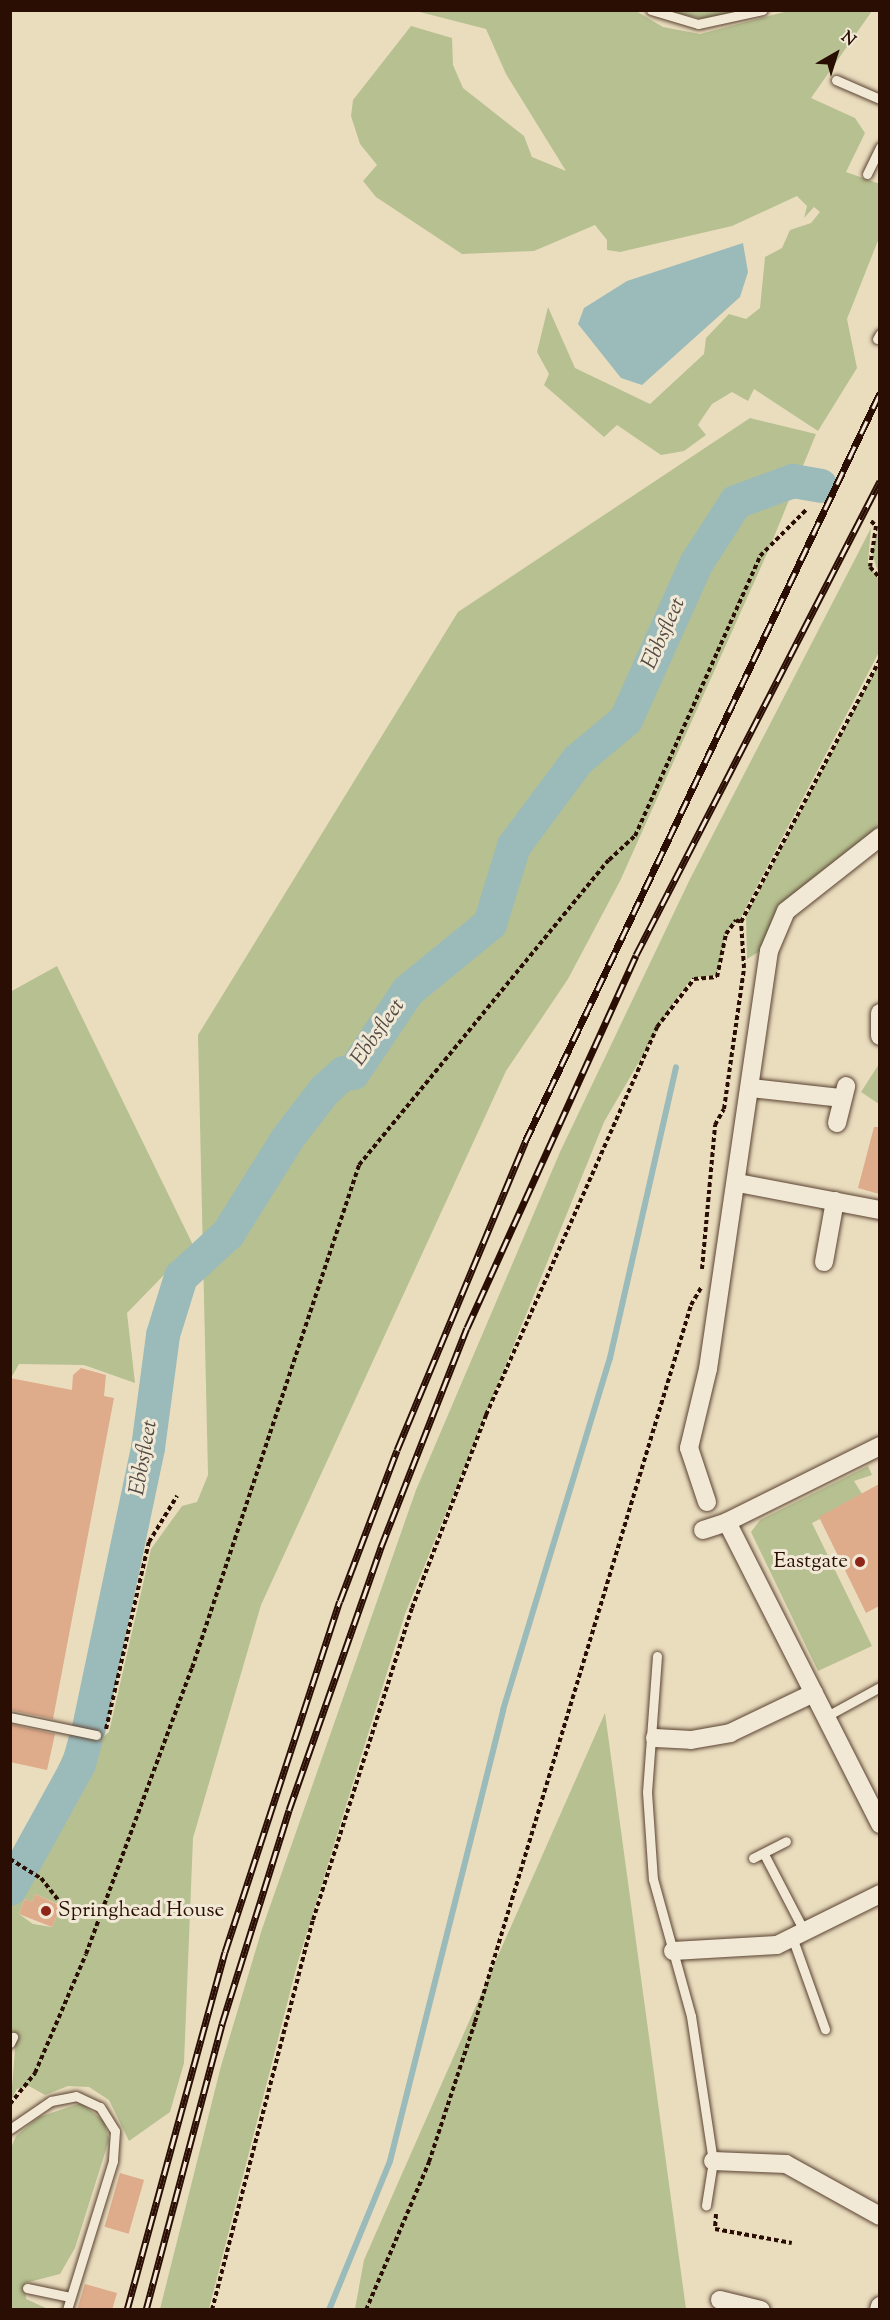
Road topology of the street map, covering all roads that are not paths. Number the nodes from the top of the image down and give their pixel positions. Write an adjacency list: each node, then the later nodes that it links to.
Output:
1 (651, 10): 2 (lane)
2 (763, 10)
3 (836, 80): 4 (lane)
4 (879, 99)
5 (879, 147): 6 (lane)
6 (867, 174)
7 (879, 837): 10 (street)
8 (879, 1013): 9 (street)
9 (879, 1036)
10 (751, 1088): 11 (street); 12 (street)
11 (837, 1123)
12 (738, 1183): 13 (street); 17 (street)
13 (835, 1202): 14 (street); 15 (street)
14 (879, 1210)
15 (824, 1262)
16 (879, 1447): 18 (street)
17 (707, 1502)
18 (727, 1522): 19 (street); 22 (street)
19 (703, 1530)
20 (657, 1656): 26 (lane)
21 (879, 1687): 23 (lane)
22 (814, 1693): 23 (street); 26 (street)
23 (827, 1716): 27 (street)
24 (10, 1717): 25 (lane)
25 (96, 1736)
26 (655, 1738): 34 (lane)
27 (875, 1803): 28 (street)
28 (879, 1824)
29 (786, 1841): 30 (lane)
30 (765, 1856): 31 (lane); 33 (lane)
31 (753, 1858)
32 (879, 1894): 33 (street)
33 (798, 1934): 34 (street); 35 (lane)
34 (673, 1950): 37 (lane)
35 (825, 2029)
36 (10, 2129): 41 (lane)
37 (713, 2161): 38 (lane); 39 (street)
38 (706, 2205)
39 (879, 2216)
40 (27, 2288): 41 (lane)
41 (70, 2296): 43 (lane)
42 (720, 2300): 44 (street)
43 (67, 2310)
44 (761, 2310)

